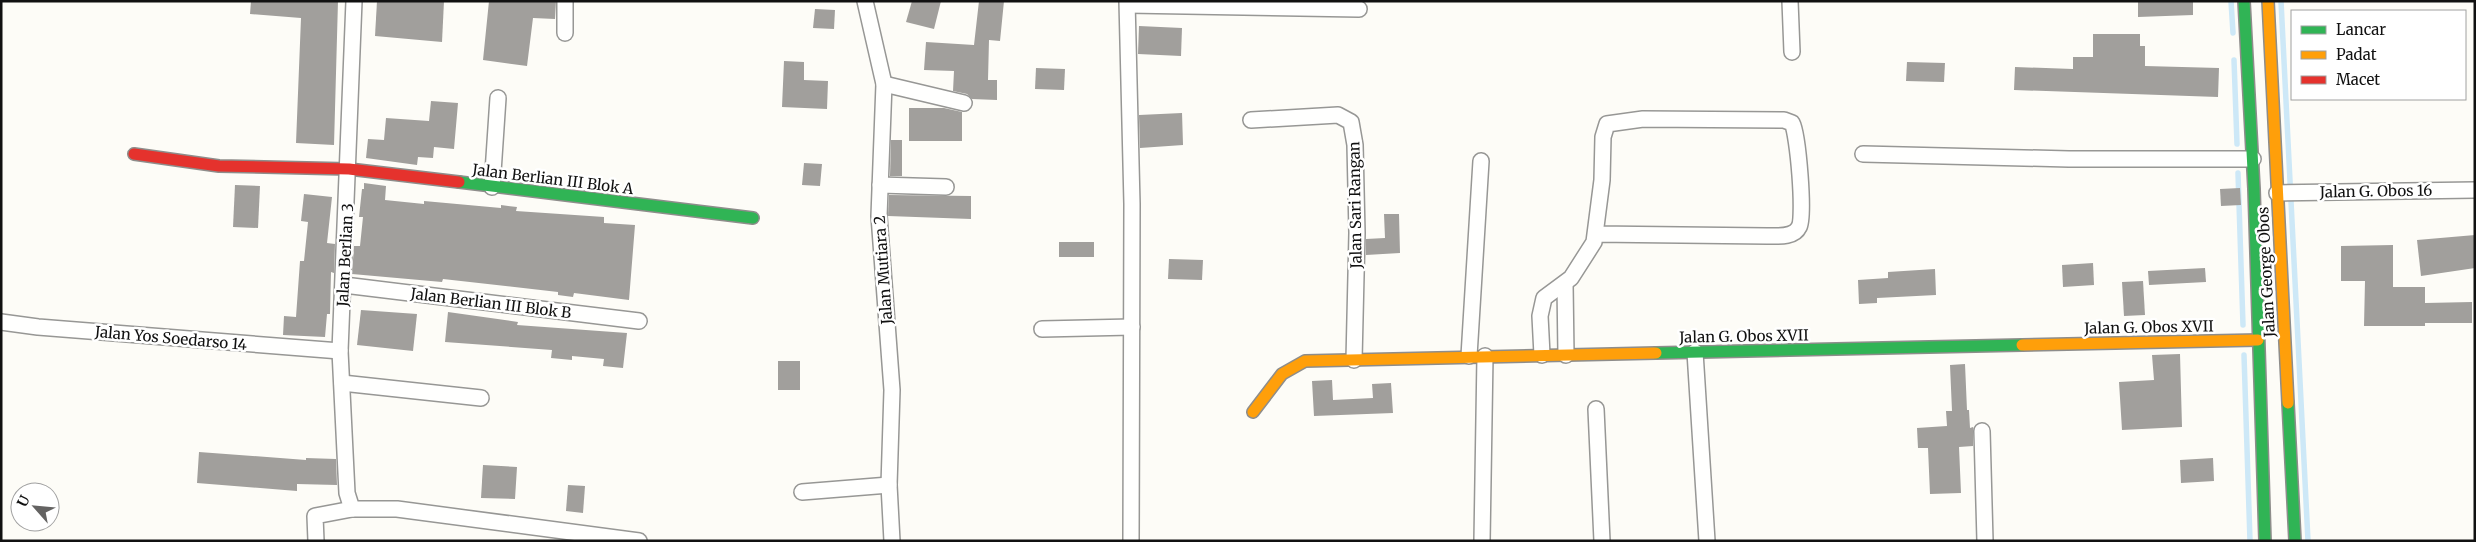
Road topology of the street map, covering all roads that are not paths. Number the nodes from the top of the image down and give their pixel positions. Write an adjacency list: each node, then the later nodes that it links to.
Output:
1 (354, 1): 19 (street, Jalan Berlian 3)
2 (565, 1): 9 (street)
3 (865, 1): 11 (street, Jalan Mutiara 2)
4 (1790, 1): 10 (street)
5 (2244, 1): 17 (street, Jalan George Obos)
6 (2268, 1): 24 (street, Jalan George Obos)
7 (1128, 3): 8 (street); 31 (street)
8 (1359, 9)
9 (565, 32)
10 (1792, 52)
11 (884, 84): 13 (street); 20 (street, Jalan Mutiara 2)
12 (498, 98): 21 (street)
13 (964, 103)
14 (1251, 120): 40 (street, Jalan Sari Rangan)
15 (134, 154): 19 (street, Jalan Berlian III Blok A)
16 (1863, 154): 17 (street)
17 (2253, 159): 33 (street, Jalan George Obos)
18 (1481, 160): 38 (street)
19 (349, 170): 21 (street, Jalan Berlian III Blok A); 28 (street, Jalan Berlian 3)
20 (880, 185): 22 (street); 46 (street, Jalan Mutiara 2)
21 (492, 187): 25 (street, Jalan Berlian III Blok A)
22 (946, 187)
23 (2475, 190): 24 (street, Jalan G. Obos 16)
24 (2277, 193): 59 (street, Jalan George Obos)
25 (753, 218)
26 (1595, 234): 26 (street); 27 (street)
27 (1565, 284): 36 (street); 37 (street)
28 (344, 285): 29 (street, Jalan Berlian III Blok B); 34 (street, Jalan Berlian 3)
29 (639, 321)
30 (1, 322): 34 (street, Jalan Yos Soedarso 14)
31 (1132, 327): 32 (street); 53 (street)
32 (1042, 329)
33 (2258, 340): 35 (street, Jalan G. Obos XVII); 58 (street, Jalan George Obos)
34 (340, 351): 41 (street, Jalan Berlian 3)
35 (1695, 352): 37 (street, Jalan G. Obos XVII); 56 (street)
36 (1542, 355): 37 (street, Jalan G. Obos XVII); 39 (street, Jalan G. Obos XVII)
37 (1566, 355)
38 (1468, 356): 39 (street, Jalan G. Obos XVII); 40 (street, Jalan G. Obos XVII)
39 (1485, 356): 54 (street)
40 (1354, 360): 44 (street, Jalan G. Obos XVII)
41 (342, 383): 42 (street); 48 (street, Jalan Berlian 3)
42 (481, 398)
43 (1596, 409): 55 (street)
44 (1253, 412)
45 (1982, 432): 57 (street)
46 (889, 485): 47 (street); 52 (street, Jalan Mutiara 2)
47 (802, 492)
48 (352, 509): 49 (street); 50 (street)
49 (567, 536): 51 (street)
50 (316, 541)
51 (639, 541)
52 (892, 541)
53 (1131, 541)
54 (1482, 541)
55 (1602, 541)
56 (1707, 541)
57 (1985, 541)
58 (2265, 541)
59 (2295, 541)

